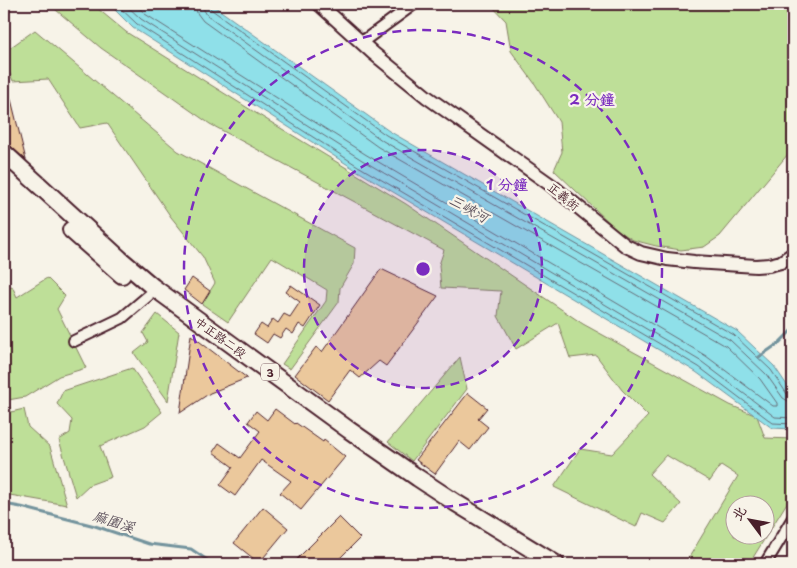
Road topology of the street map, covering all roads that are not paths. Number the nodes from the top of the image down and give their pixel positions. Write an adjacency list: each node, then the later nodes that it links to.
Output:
1 (320, 4): 3 (street, 正義街)
2 (414, 4): 3 (street)
3 (362, 42): 6 (street, 正義街)
4 (4, 152): 11 (main road, 中正路二段 / 3)
5 (4, 167): 7 (main road, 中正路二段 / 3)
6 (793, 254)
7 (148, 296): 8 (street); 10 (main road, 中正路二段 / 3)
8 (74, 341)
9 (793, 518): 12 (street)
10 (535, 564)
11 (556, 564)
12 (765, 564)

